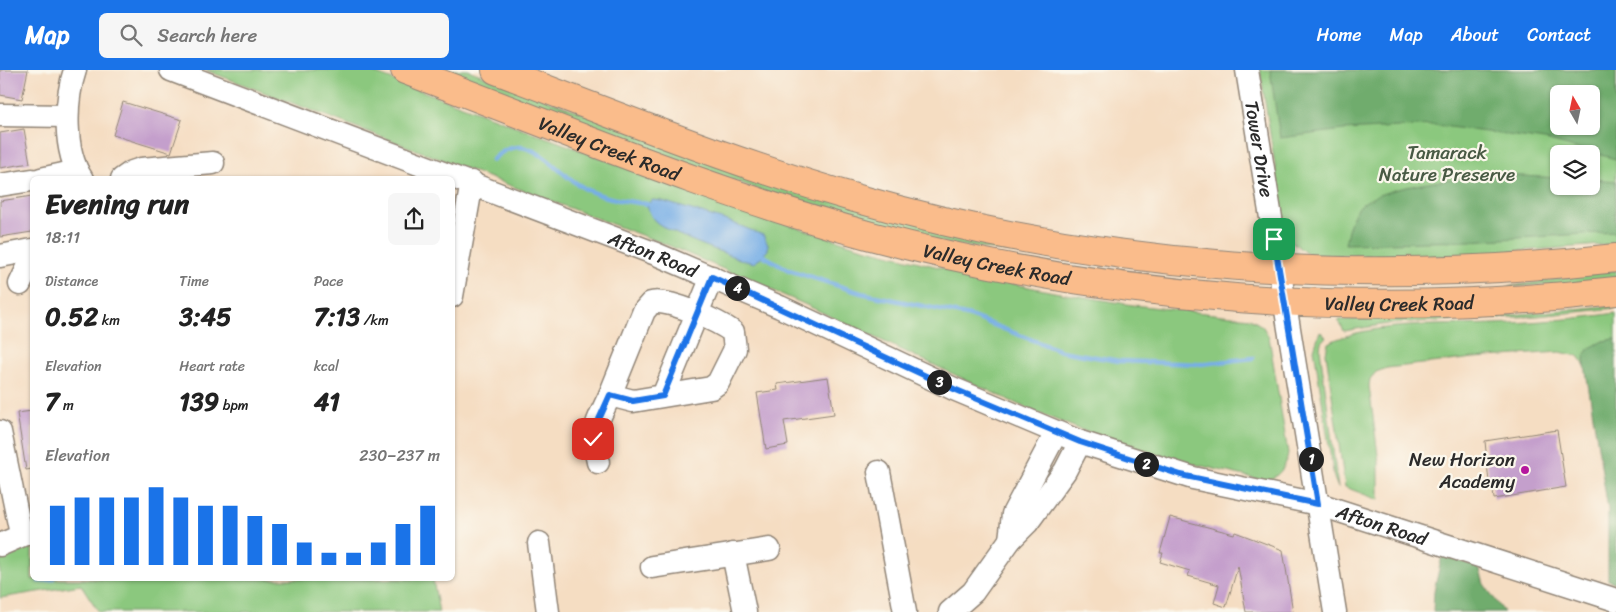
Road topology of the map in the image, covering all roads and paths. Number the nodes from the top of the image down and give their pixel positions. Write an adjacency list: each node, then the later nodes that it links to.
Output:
1 (75, 70): 7 (street)
2 (171, 70): 12 (street, Afton Road)
3 (405, 70): 23 (main road, Valley Creek Road)
4 (496, 70): 18 (main road, Valley Creek Road)
5 (1247, 70): 18 (street, Tower Drive)
6 (0, 114): 7 (street)
7 (67, 116): 9 (street)
8 (213, 163): 10 (street)
9 (79, 175)
10 (126, 176)
11 (30, 180): 13 (street)
12 (472, 182): 19 (street, Afton Road); 20 (street)
13 (0, 186)
14 (30, 250): 15 (street)
15 (0, 256)
16 (1616, 258): 18 (main road, Valley Creek Road)
17 (30, 264): 21 (street)
18 (1279, 269): 23 (street, Tower Drive)
19 (712, 277): 24 (street); 28 (street, Afton Road)
20 (455, 279)
21 (20, 284)
22 (1616, 291): 23 (main road, Valley Creek Road)
23 (1285, 302): 32 (street, Tower Drive)
24 (696, 314): 25 (street); 26 (street); 26 (street)
25 (610, 395): 26 (street); 30 (street)
26 (663, 396)
27 (0, 432): 33 (street)
28 (1056, 433): 29 (street, Afton Road); 34 (street)
29 (1080, 442): 32 (street, Afton Road); 34 (street)
30 (598, 462)
31 (879, 472): 43 (street)
32 (1318, 504): 40 (street, Afton Road); 45 (street, Tower Drive)
33 (29, 532): 36 (street)
34 (1010, 540): 44 (street)
35 (539, 543): 41 (street)
36 (0, 545)
37 (768, 549): 38 (street)
38 (733, 554): 39 (street); 42 (street)
39 (652, 567)
40 (1616, 600)
41 (548, 612)
42 (745, 612)
43 (905, 612)
44 (950, 612)
45 (1335, 612)

